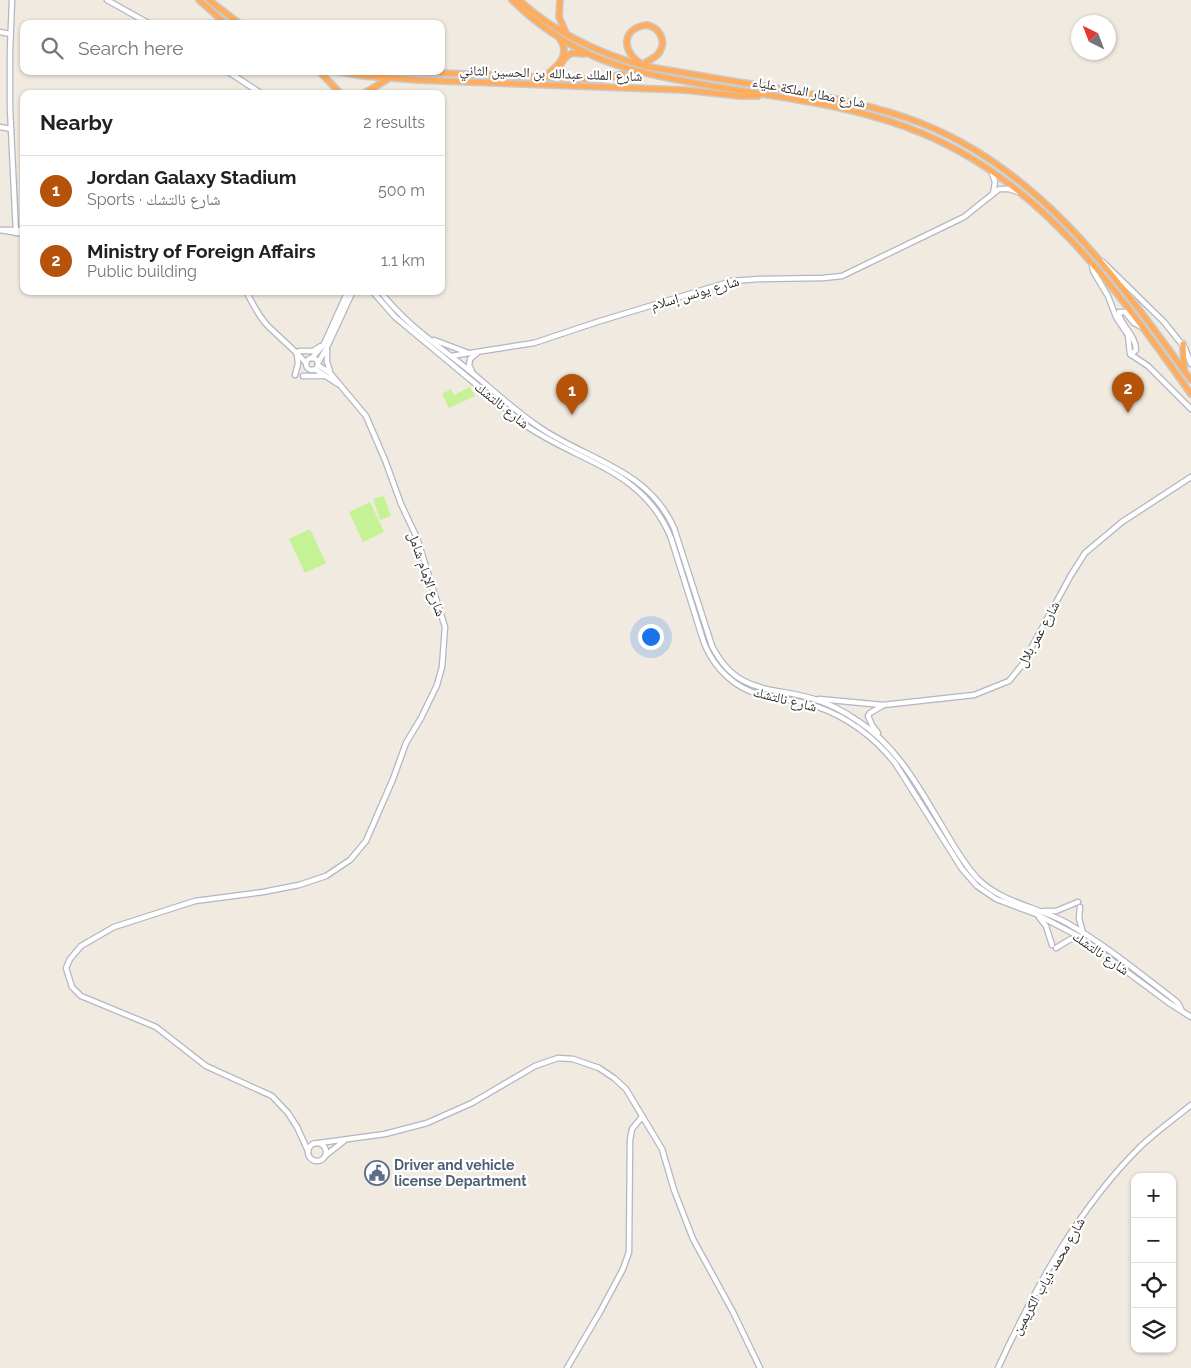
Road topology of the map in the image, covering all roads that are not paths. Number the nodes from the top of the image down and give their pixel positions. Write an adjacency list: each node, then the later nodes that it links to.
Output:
1 (12, 0): 12 (street)
2 (107, 0): 8 (street)
3 (199, 0): 9 (highway)
4 (209, 0): 10 (highway)
5 (512, 0): 14 (highway, شارع مطار الملكة علياء)
6 (519, 0): 13 (highway, شارع مطار الملكة علياء)
7 (560, 0): 13 (highway)
8 (143, 20)
9 (222, 20)
10 (235, 20)
11 (0, 32): 12 (street)
12 (10, 34): 30 (street)
13 (567, 35): 16 (highway, شارع مطار الملكة علياء)
14 (558, 37): 15 (highway, شارع مطار الملكة علياء); 23 (highway)
15 (593, 56): 24 (highway); 28 (highway, شارع مطار الملكة علياء)
16 (645, 64): 16 (highway); 37 (highway, شارع مطار الملكة علياء)
17 (445, 74): 23 (highway, شارع الملك عبدالله بن الحسين الثاني)
18 (623, 74): 24 (highway, شارع الملك عبدالله بن الحسين الثاني)
19 (232, 75): 25 (street)
20 (323, 75): 26 (highway)
21 (365, 75): 22 (highway, شارع الملك عبدالله بن الحسين الثاني)
22 (389, 78): 27 (highway); 28 (highway, شارع الملك عبدالله بن الحسين الثاني)
23 (541, 78): 24 (highway, شارع الملك عبدالله بن الحسين الثاني)
24 (568, 79)
25 (256, 90)
26 (337, 90)
27 (370, 90)
28 (767, 95): 31 (highway, شارع مطار الملكة علياء)
29 (0, 127): 30 (street)
30 (10, 129): 35 (street)
31 (991, 172): 32 (highway, شارع مطار الملكة علياء); 33 (street)
32 (1022, 194): 33 (street); 38 (highway, شارع مطار الملكة علياء)
33 (992, 195): 49 (street, شارع يونس إسلام)
34 (0, 230): 35 (street)
35 (15, 231): 36 (street)
36 (20, 232)
37 (1098, 258): 46 (street); 57 (highway, شارع مطار الملكة علياء)
38 (1092, 263): 44 (highway, شارع مطار الملكة علياء); 51 (street)
39 (248, 295): 48 (street)
40 (347, 295): 47 (street)
41 (351, 295): 47 (street)
42 (376, 295): 53 (street, شارع نالتشك)
43 (383, 295): 45 (street, شارع نالتشك)
44 (1142, 327): 51 (street); 63 (highway, شارع مطار الملكة علياء)
45 (427, 337): 50 (street); 52 (street, شارع نالتشك)
46 (1182, 344): 55 (street); 57 (highway)
47 (326, 346): 48 (street); 54 (street); 56 (street); 58 (street)
48 (298, 352): 54 (street); 60 (street)
49 (481, 352): 50 (street, شارع يونس إسلام); 59 (street)
50 (468, 353): 52 (street, شارع يونس إسلام)
51 (1131, 355): 64 (street)
52 (451, 356): 53 (street, شارع يونس إسلام); 59 (street, شارع نالتشك)
53 (444, 358): 67 (street, شارع نالتشك)
54 (309, 360): 56 (street); 56 (street)
55 (1191, 364)
56 (317, 365): 58 (street, شارع الإمام شامل)
57 (1185, 371): 62 (highway, شارع مطار الملكة علياء)
58 (328, 374): 61 (street); 78 (street, شارع الإمام شامل)
59 (474, 374): 66 (street, شارع نالتشك)
60 (295, 375)
61 (303, 376)
62 (1191, 380)
63 (1191, 394)
64 (1191, 409)
65 (1191, 477): 69 (street, شارع عمر بلال)
66 (690, 579): 67 (street); 68 (street, شارع نالتشك)
67 (684, 580): 73 (street, شارع نالتشك)
68 (813, 699): 69 (street, شارع عمر بلال); 70 (street, شارع نالتشك)
69 (883, 705): 70 (street)
70 (885, 742): 73 (street, شارع نالتشك)
71 (1078, 902): 73 (street)
72 (1080, 907): 74 (street)
73 (1038, 913): 74 (street, شارع نالتشك); 74 (street)
74 (1082, 935): 75 (street, شارع نالتشك)
75 (1191, 1017)
76 (1191, 1105): 85 (street, شارع محمد ذياب الكريمين)
77 (642, 1117): 79 (street); 83 (street); 84 (street)
78 (303, 1138): 80 (street); 81 (street)
79 (345, 1140): 80 (street); 82 (street)
80 (317, 1143): 81 (street); 82 (street)
81 (308, 1151): 82 (street)
82 (326, 1155)
83 (567, 1368)
84 (760, 1368)
85 (998, 1368)

